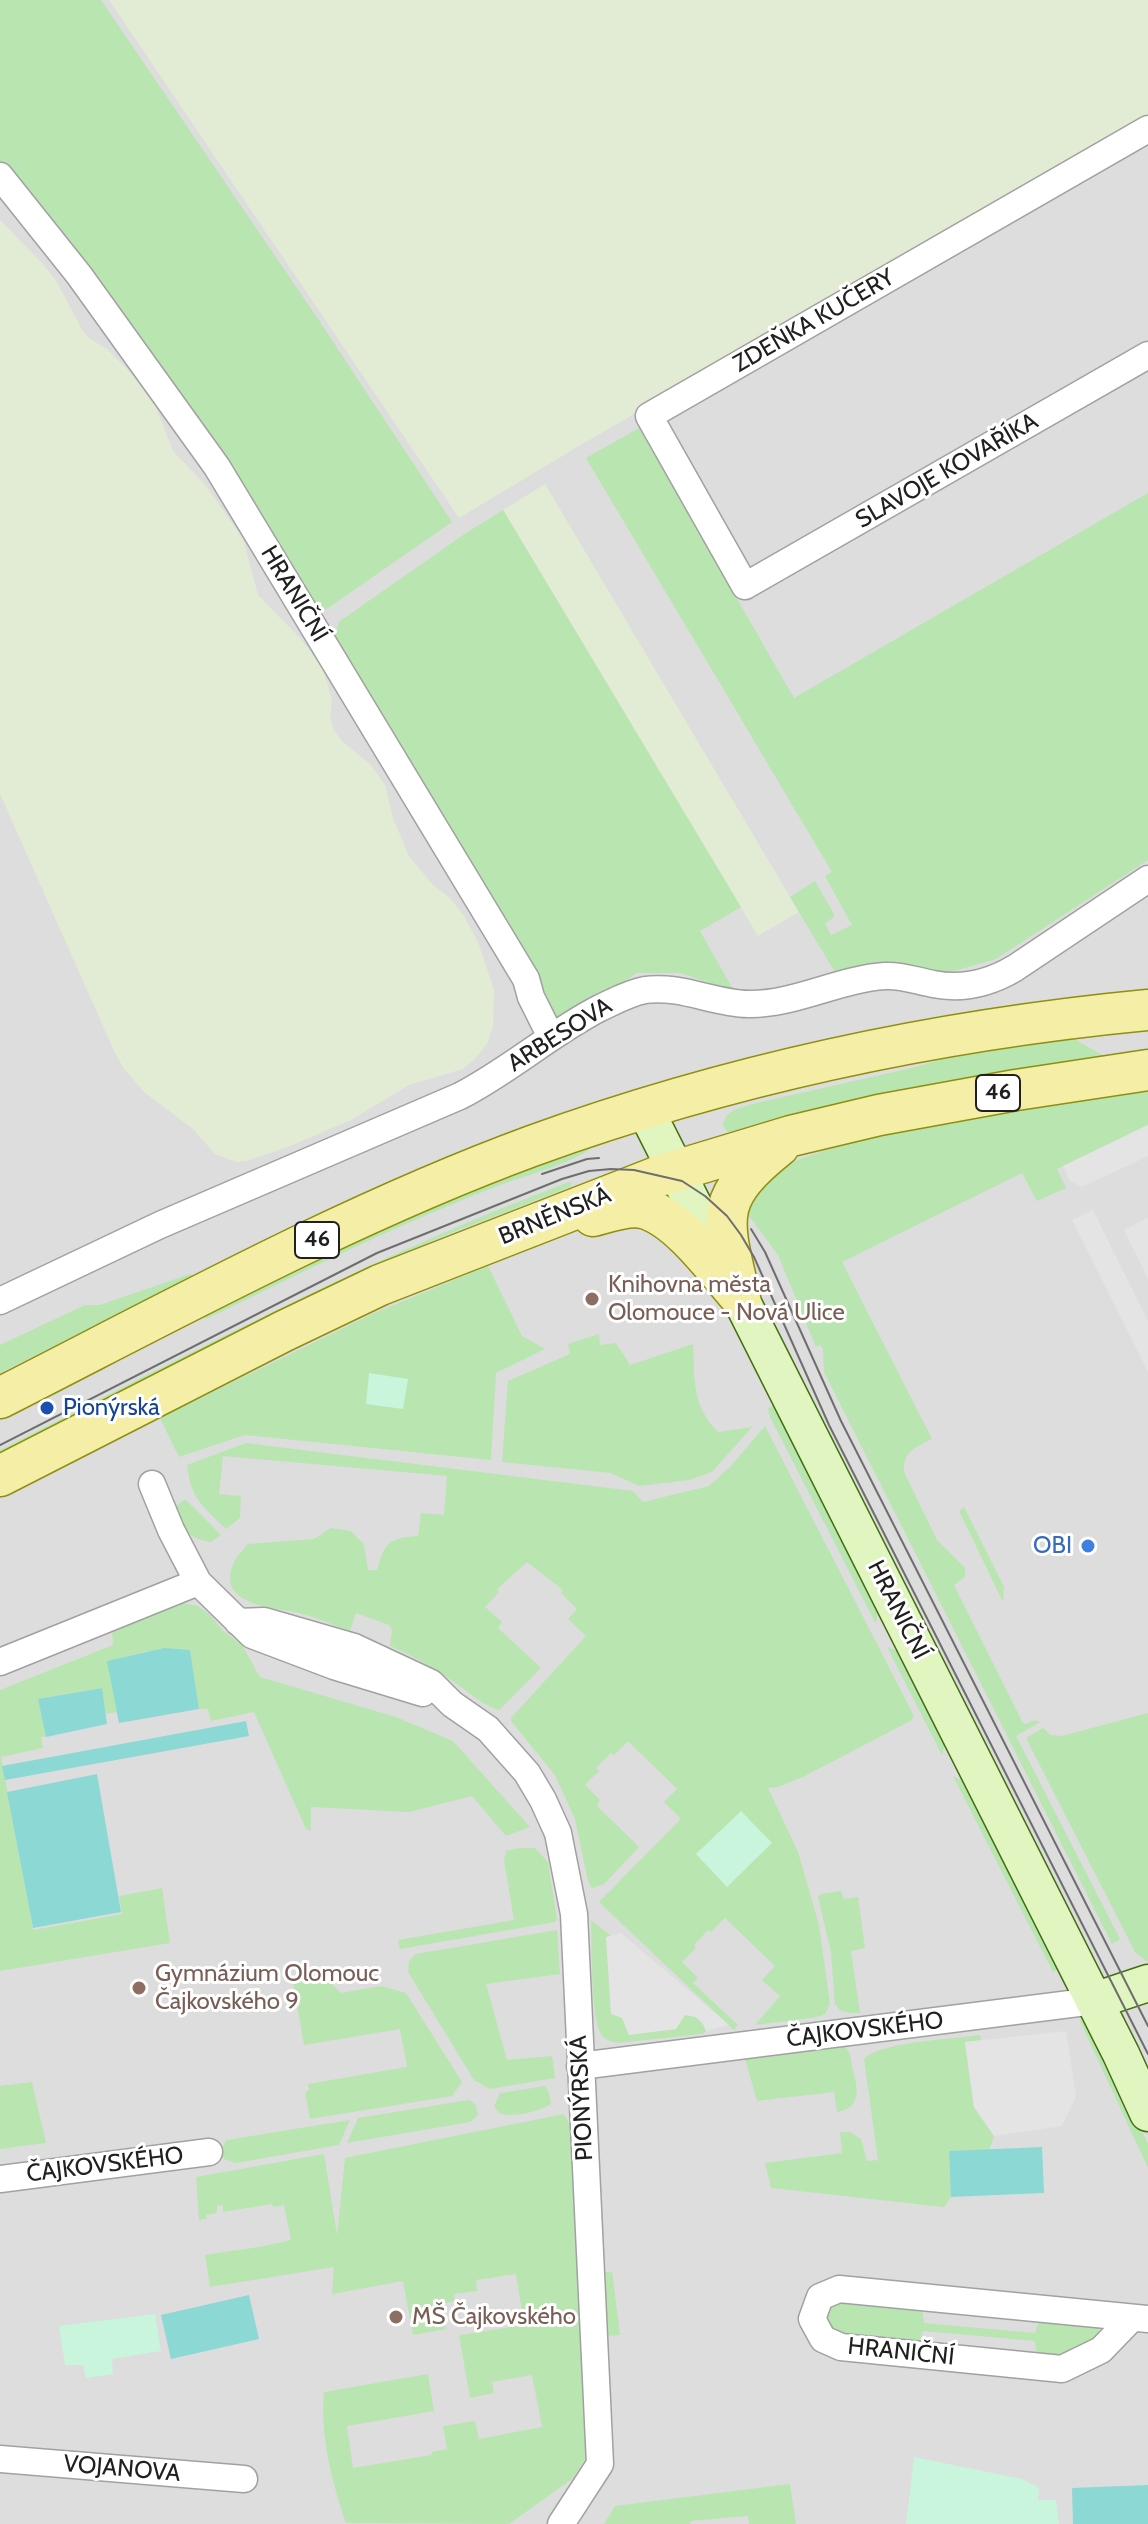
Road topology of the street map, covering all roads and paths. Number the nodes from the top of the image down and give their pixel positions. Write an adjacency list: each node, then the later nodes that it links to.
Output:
1 (1148, 129): 4 (street, ZDEŇKA KUČERY)
2 (0, 176): 7 (street, HRANIČNÍ)
3 (1148, 355): 4 (street, SLAVOJE KOVAŘÍKA)
4 (745, 586)
5 (1148, 879): 7 (street, ARBESOVA)
6 (1148, 1010): 9 (main road, 46)
7 (551, 1037): 14 (street, ARBESOVA)
8 (1148, 1070): 10 (main road, BRNĚNSKÁ / 46)
9 (645, 1109): 11 (street, HRANIČNÍ); 15 (main road, 46)
10 (791, 1136): 11 (main road, BRNĚNSKÁ / 46); 13 (main road)
11 (677, 1171): 12 (main road, BRNĚNSKÁ / 46); 13 (street, HRANIČNÍ)
12 (489, 1242): 13 (main road); 16 (main road, BRNĚNSKÁ / 46)
13 (740, 1297): 21 (street, HRANIČNÍ)
14 (0, 1301)
15 (0, 1398)
16 (0, 1476)
17 (152, 1484): 18 (street, PIONÝRSKÁ)
18 (198, 1582): 19 (street); 22 (street, PIONÝRSKÁ)
19 (0, 1662)
20 (1148, 1983): 21 (street, ČAJKOVSKÉHO)
21 (1094, 2001): 22 (street, ČAJKOVSKÉHO); 23 (street, HRANIČNÍ)
22 (580, 2066): 29 (street, PIONÝRSKÁ)
23 (1148, 2113)
24 (209, 2152): 25 (street, ČAJKOVSKÉHO)
25 (0, 2179)
26 (1140, 2318): 26 (street, HRANIČNÍ)
27 (0, 2459): 28 (street, VOJANOVA)
28 (244, 2479)
29 (561, 2524)

